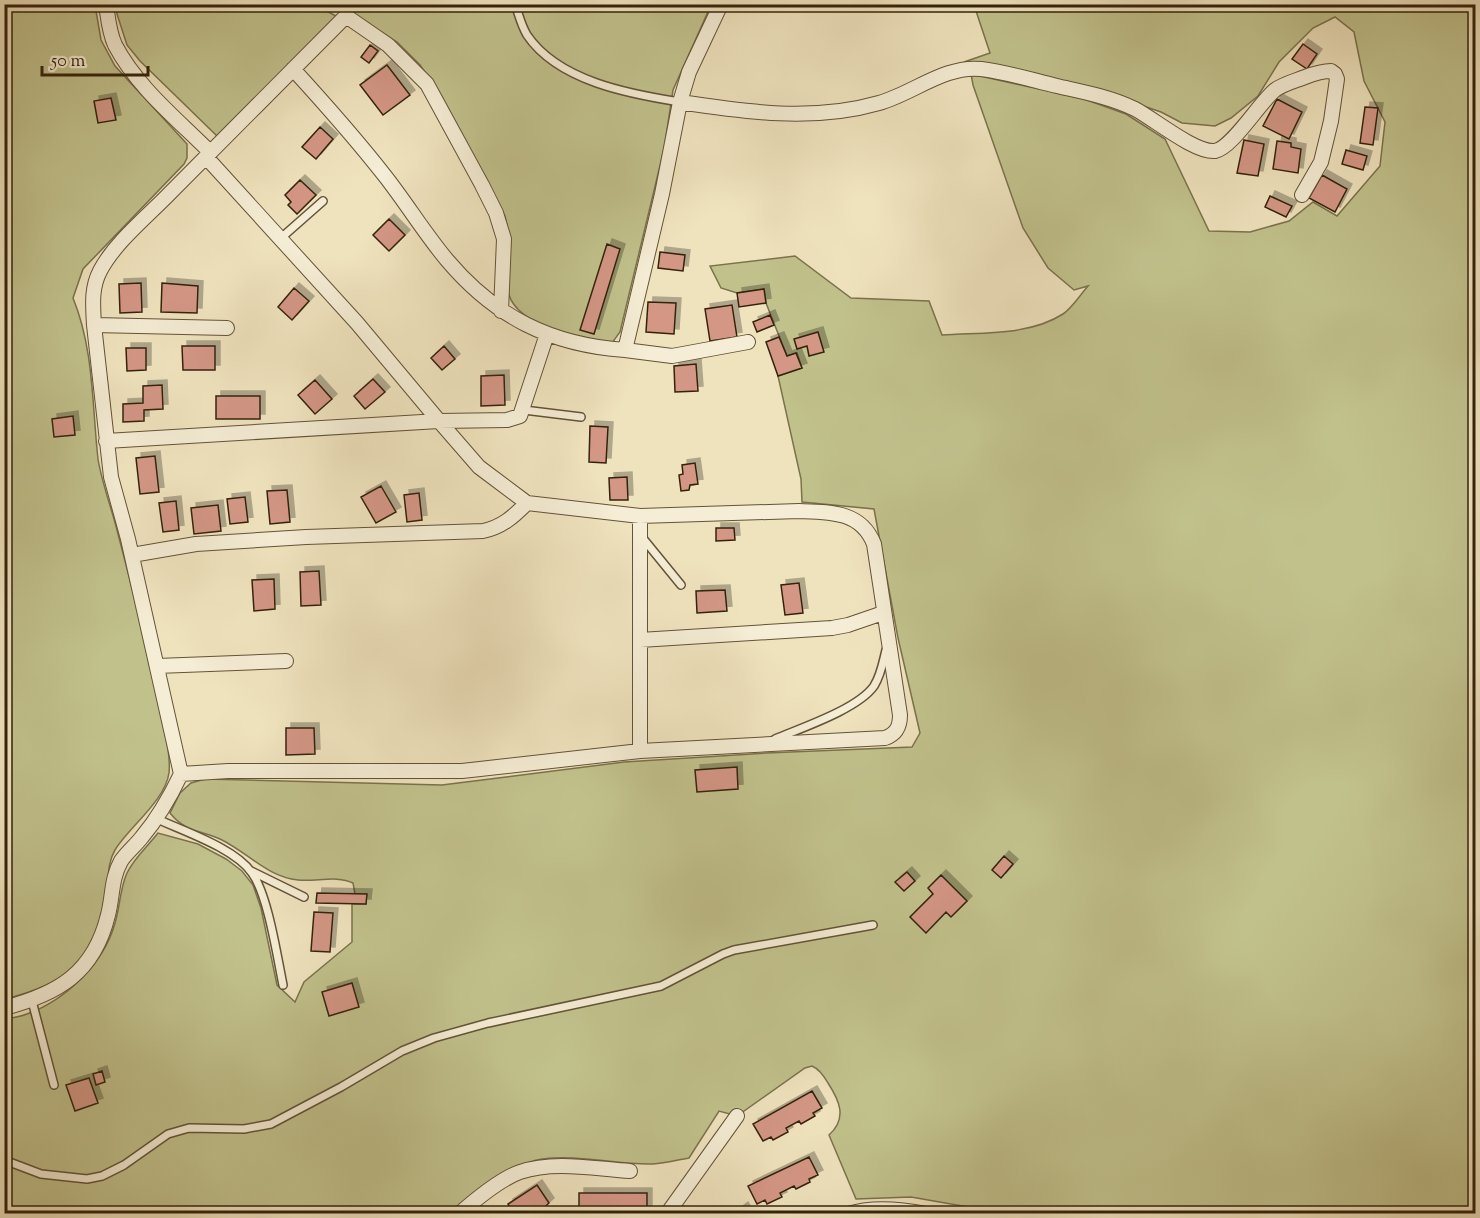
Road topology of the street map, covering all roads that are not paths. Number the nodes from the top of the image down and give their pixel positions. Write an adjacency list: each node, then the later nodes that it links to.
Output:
1 (106, 4): 6 (street)
2 (516, 4): 5 (lane)
3 (722, 4): 5 (street)
4 (293, 69): 6 (street); 10 (street); 10 (street)
5 (680, 102): 7 (street); 15 (street)
6 (208, 154): 9 (street); 11 (street)
7 (1302, 195)
8 (323, 201): 9 (lane)
9 (281, 238): 18 (street)
10 (501, 310): 13 (street)
11 (94, 324): 12 (street); 19 (street)
12 (227, 328)
13 (547, 334): 15 (street); 16 (street)
14 (748, 342): 15 (street)
15 (624, 350)
16 (524, 410): 17 (lane); 18 (street)
17 (581, 417)
18 (440, 421): 19 (street); 20 (street)
19 (106, 441): 23 (street)
20 (527, 503): 21 (street); 23 (street)
21 (640, 516): 22 (street); 25 (street)
22 (640, 534): 24 (lane); 26 (street)
23 (132, 555): 29 (street)
24 (681, 585)
25 (884, 613): 26 (street); 27 (street)
26 (640, 640): 31 (street)
27 (888, 643): 30 (lane); 30 (street)
28 (286, 661): 29 (street)
29 (157, 666): 32 (street)
30 (765, 744): 31 (street)
31 (640, 751): 32 (street)
32 (181, 774): 33 (street)
33 (155, 818): 34 (lane); 38 (street)
34 (251, 871): 35 (lane); 37 (lane)
35 (304, 897)
36 (873, 925): 42 (lane)
37 (284, 985)
38 (32, 1000): 39 (street); 40 (lane)
39 (4, 1008)
40 (54, 1085)
41 (737, 1116): 45 (street)
42 (4, 1160)
43 (630, 1171): 44 (street)
44 (459, 1214)
45 (668, 1214)
46 (848, 1214): 47 (street)
47 (926, 1214)

